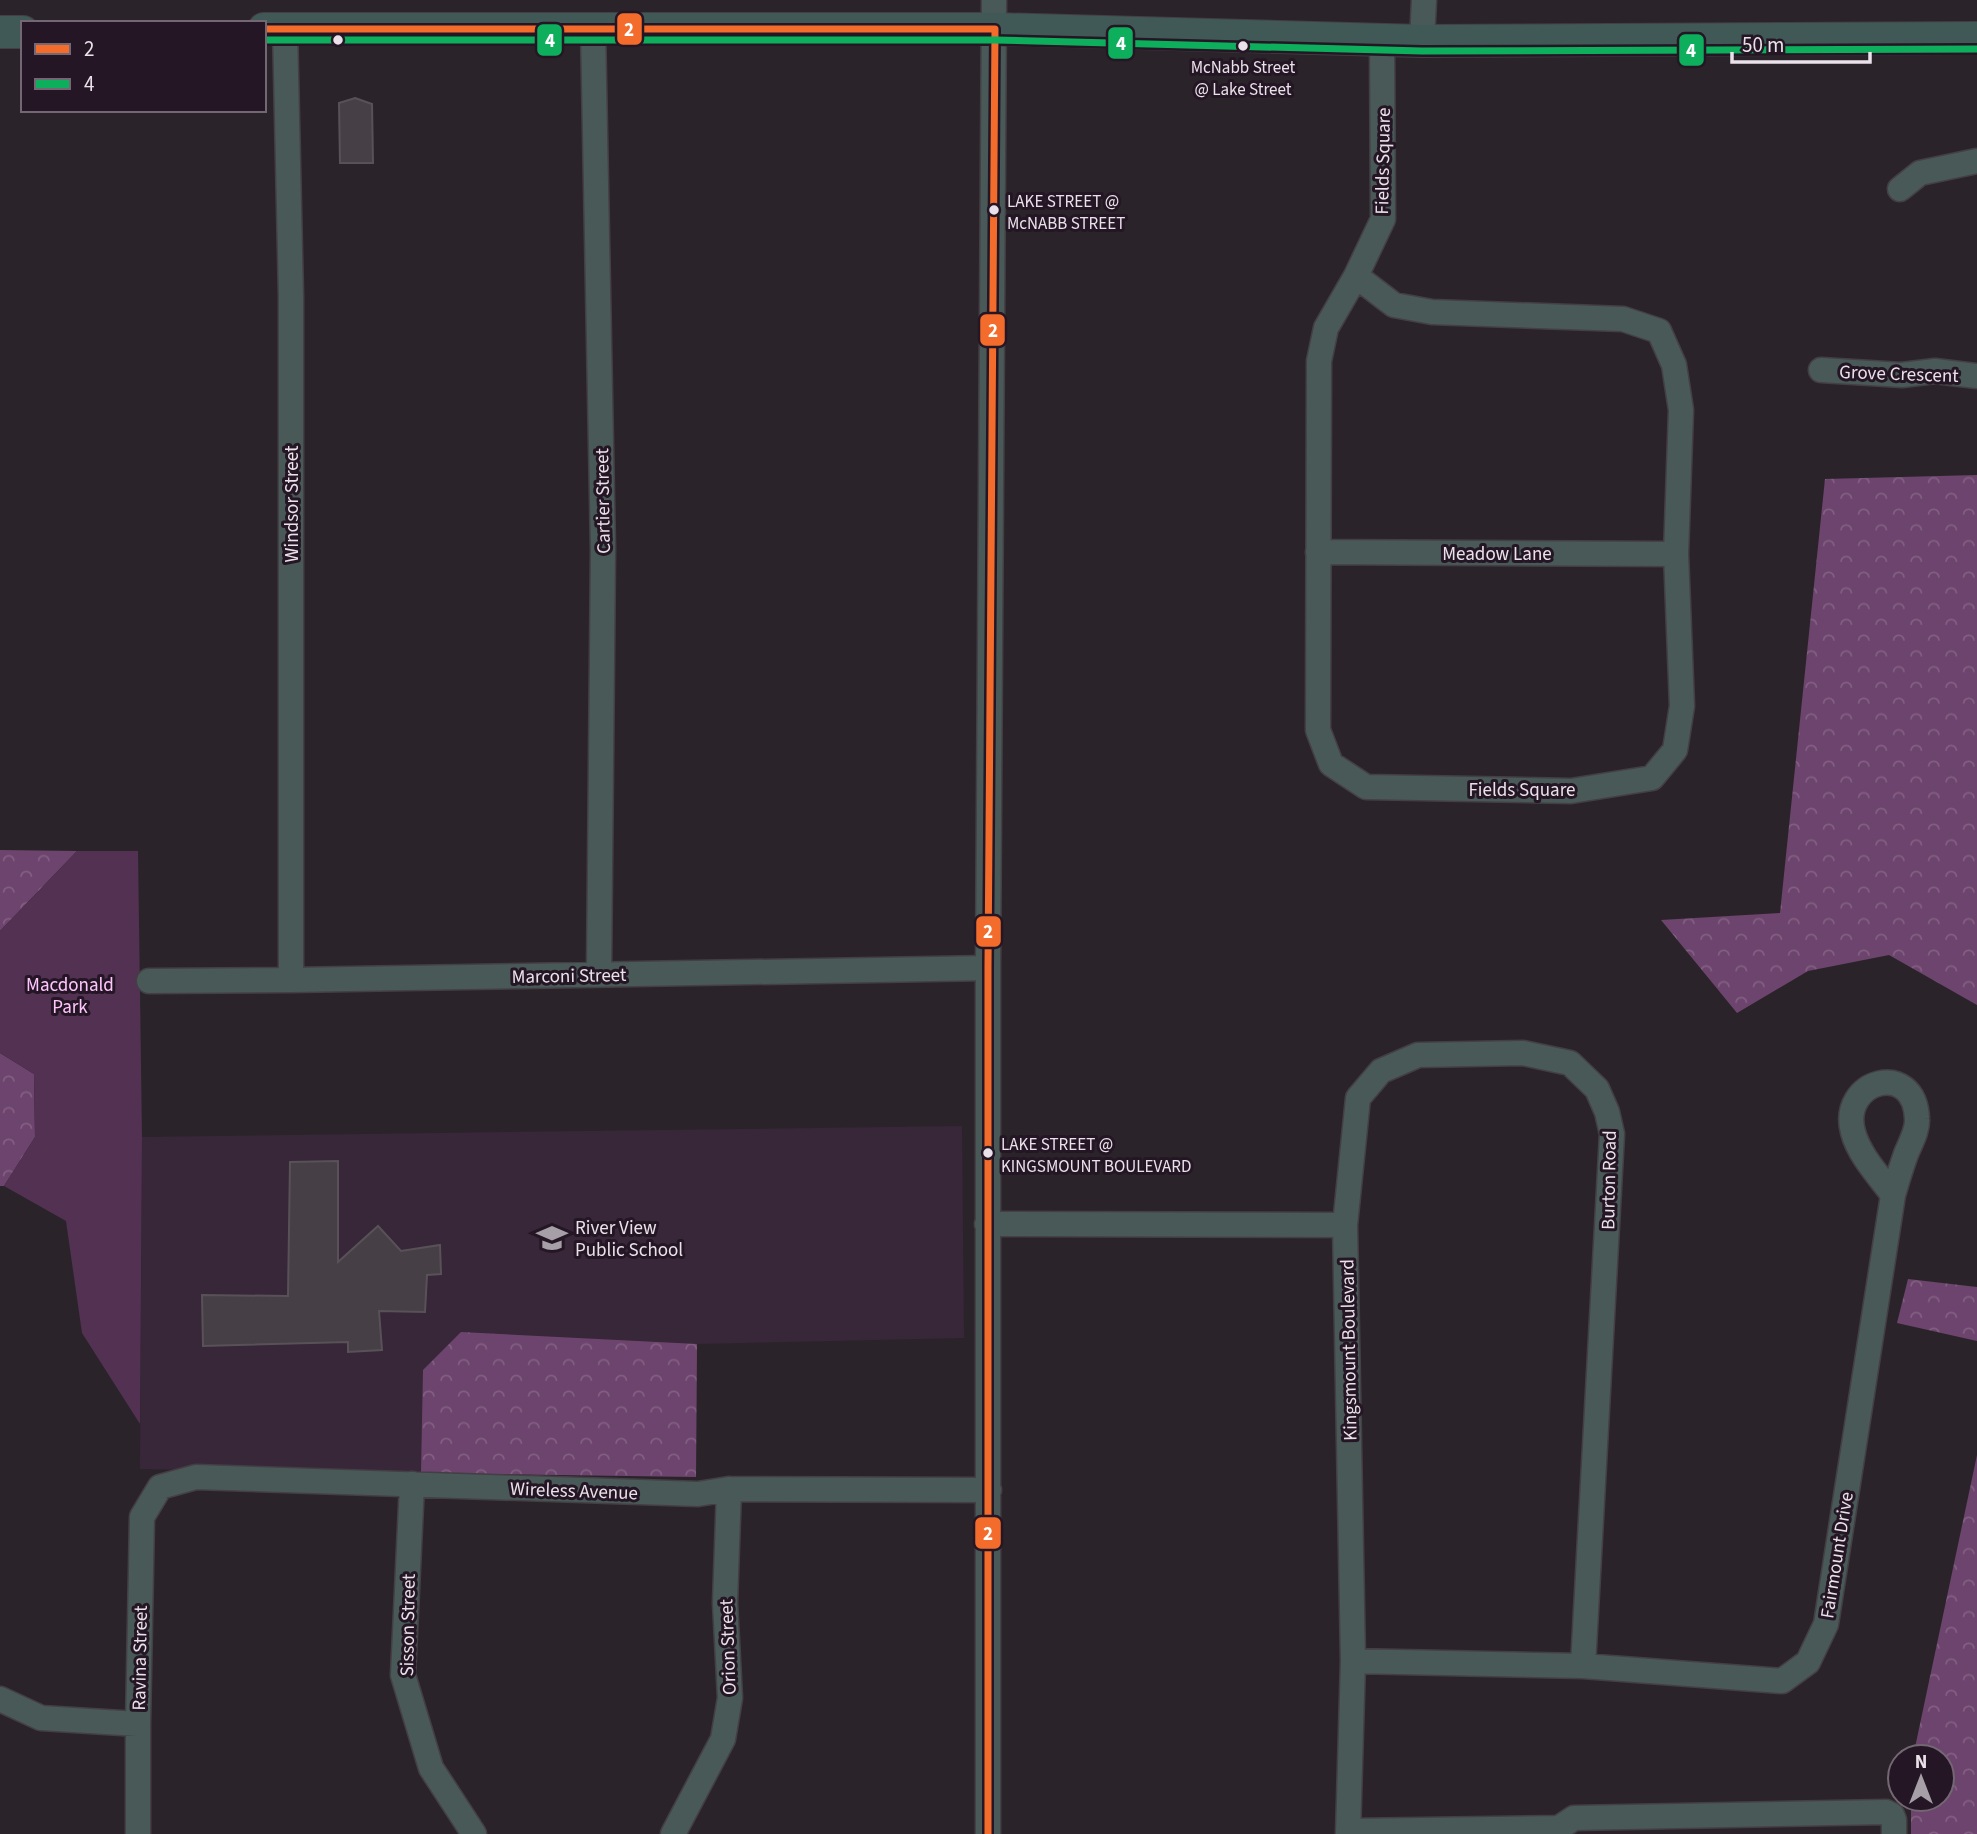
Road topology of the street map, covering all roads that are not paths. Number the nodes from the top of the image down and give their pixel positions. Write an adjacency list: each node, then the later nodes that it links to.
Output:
1 (1423, 0): 9 (street)
2 (995, 15): 3 (main road); 8 (main road); 17 (street)
3 (593, 28): 4 (main road); 18 (street, Cartier Street)
4 (274, 29): 20 (street, Windsor Street)
5 (0, 32): 6 (main road)
6 (21, 32)
7 (1977, 38): 9 (main road)
8 (1382, 40): 9 (main road); 12 (street, Fields Square)
9 (1422, 41)
10 (1977, 162): 11 (street)
11 (1900, 189)
12 (1356, 276): 15 (street, Fields Square); 16 (street, Fields Square)
13 (1821, 370): 14 (street, Grove Crescent)
14 (1977, 376)
15 (1318, 552): 16 (street, Meadow Lane); 16 (street, Fields Square)
16 (1676, 554)
17 (988, 968): 18 (street, Marconi Street); 22 (street)
18 (599, 974): 20 (street, Marconi Street)
19 (149, 981): 20 (street, Marconi Street)
20 (291, 981)
21 (1893, 1195): 29 (street, Fairmount Drive)
22 (988, 1224): 23 (street); 27 (street)
23 (1345, 1225): 28 (street, Kingsmount Boulevard); 29 (street, Burton Road)
24 (412, 1484): 25 (street, Wireless Avenue); 26 (street, Wireless Avenue); 35 (street, Sisson Street)
25 (160, 1487): 31 (street, Ravina Street)
26 (729, 1489): 27 (street, Wireless Avenue); 36 (street, Orion Street)
27 (989, 1490): 37 (street)
28 (1353, 1661): 29 (street, Fairmount Drive); 33 (street, Kingsmount Boulevard)
29 (1583, 1666)
30 (0, 1699): 31 (street)
31 (138, 1724): 34 (street, Ravina Street)
32 (1736, 1824): 33 (street); 38 (street)
33 (1348, 1832)
34 (138, 1834)
35 (474, 1834)
36 (673, 1834)
37 (988, 1834)
38 (1894, 1834)

